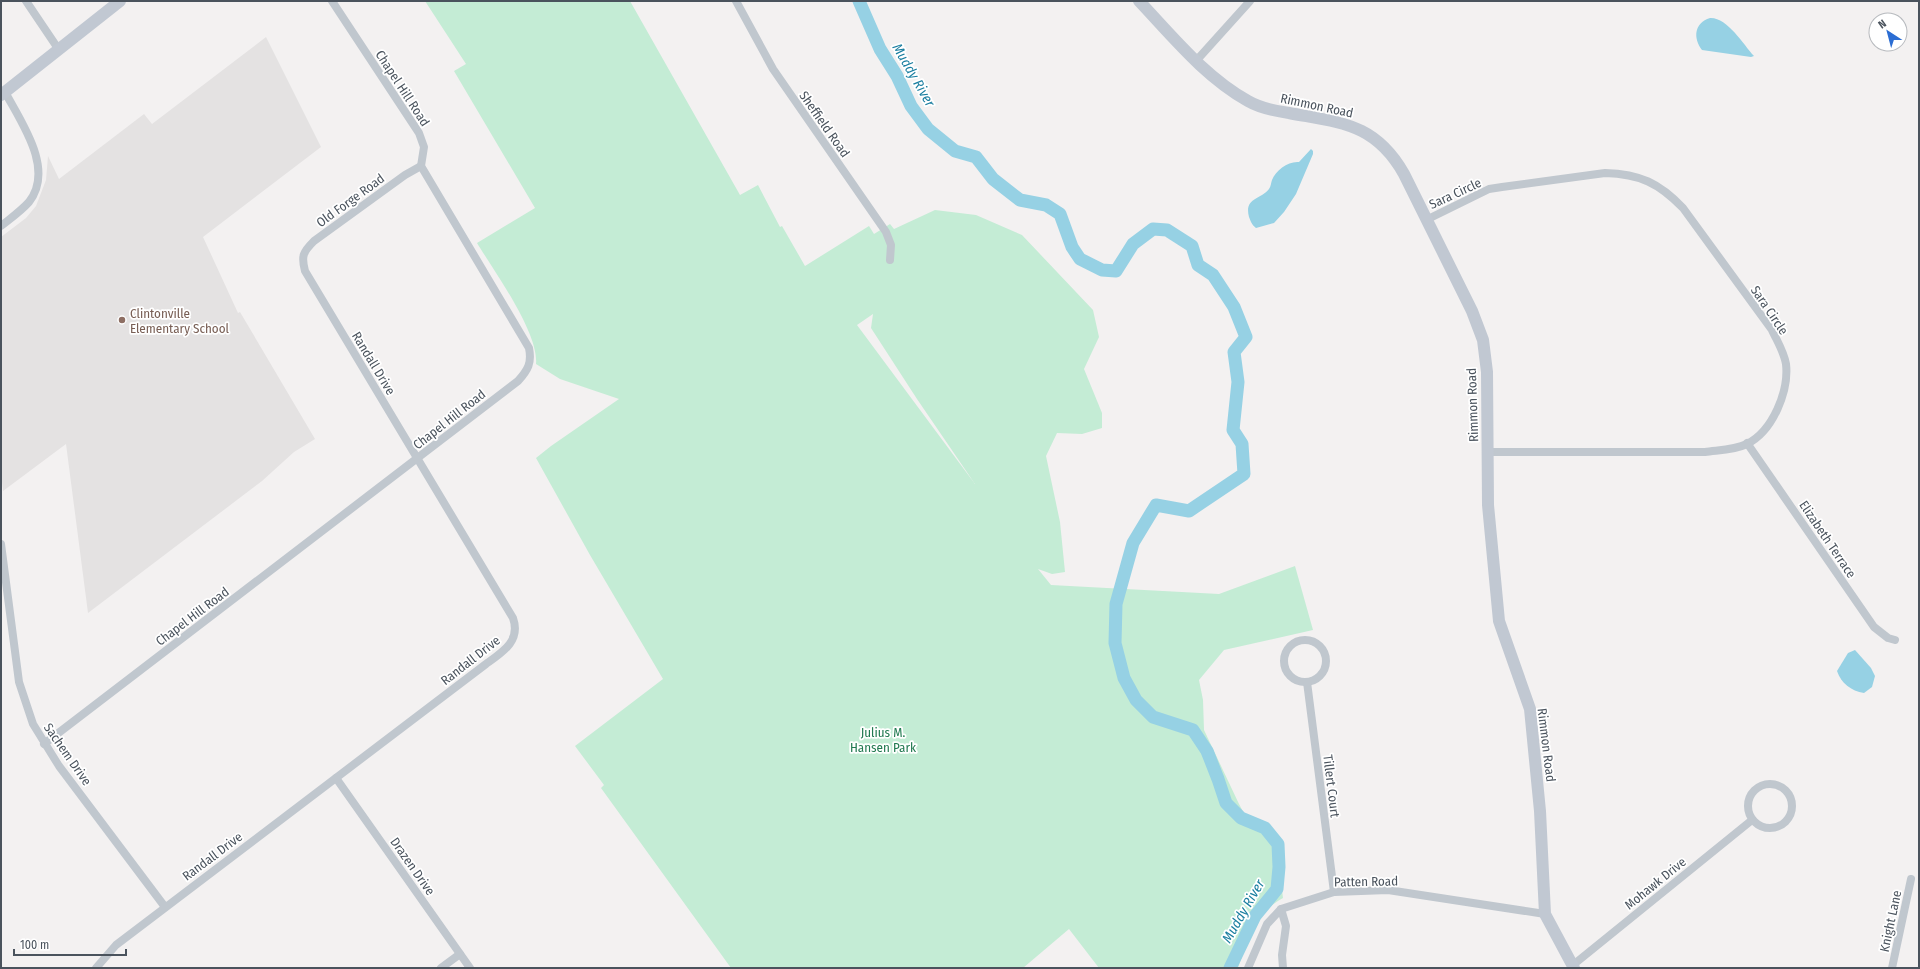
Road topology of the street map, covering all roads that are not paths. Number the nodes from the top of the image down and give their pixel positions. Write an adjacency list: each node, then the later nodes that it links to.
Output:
1 (26, 1): 7 (street)
2 (120, 1): 7 (street)
3 (332, 1): 10 (street, Chapel Hill Road)
4 (736, 1): 13 (street, Sheffield Road)
5 (1138, 1): 8 (street, Rimmon Road)
6 (1250, 1): 8 (street)
7 (59, 50): 9 (street)
8 (1196, 61): 11 (street, Rimmon Road)
9 (3, 93): 12 (street)
10 (422, 166): 14 (street, Old Forge Road); 17 (street, Chapel Hill Road)
11 (1428, 219): 15 (street, Sara Circle); 16 (street, Rimmon Road)
12 (1, 226)
13 (890, 260)
14 (302, 261): 17 (street, Randall Drive)
15 (1747, 443): 16 (street, Sara Circle); 19 (street, Elizabeth Terrace)
16 (1488, 452): 28 (street, Rimmon Road)
17 (417, 459): 21 (street, Chapel Hill Road); 22 (street, Randall Drive)
18 (1, 544): 21 (street, Sachem Drive)
19 (1895, 640)
20 (1307, 682): 20 (street); 25 (street, Tillert Court)
21 (44, 744): 26 (street, Sachem Drive)
22 (336, 778): 26 (street, Randall Drive); 29 (street, Drazen Drive)
23 (1752, 820): 23 (street); 30 (street, Mohawk Drive)
24 (1911, 879): 36 (street, Knight Lane)
25 (1334, 892): 27 (street, Patten Road); 28 (street, Patten Road)
26 (165, 907): 31 (street, Randall Drive)
27 (1281, 909): 34 (street, Patten Road); 35 (street)
28 (1544, 914): 30 (street, Rimmon Road)
29 (460, 954): 32 (street); 33 (street, Drazen Drive)
30 (1574, 967)
31 (96, 968)
32 (441, 968)
33 (470, 968)
34 (1248, 968)
35 (1283, 968)
36 (1892, 968)

